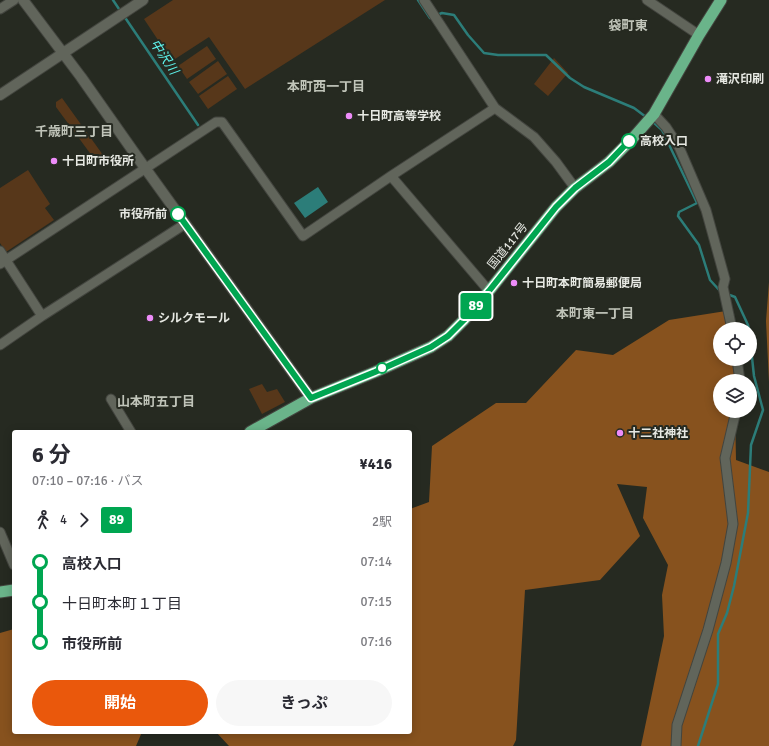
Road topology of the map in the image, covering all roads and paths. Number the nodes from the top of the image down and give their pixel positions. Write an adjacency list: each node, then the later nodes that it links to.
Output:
1 (14, 0): 7 (street)
2 (23, 0): 9 (street)
3 (143, 0): 9 (street)
4 (424, 0): 11 (street)
5 (647, 0): 8 (street)
6 (721, 0): 8 (highway, 国道117号)
7 (0, 9)
8 (699, 35): 12 (highway, 国道117号)
9 (63, 53): 10 (street); 13 (street)
10 (0, 95)
11 (495, 108): 14 (street); 15 (street)
12 (654, 114): 15 (highway, 国道117号); 21 (street)
13 (145, 168): 14 (street); 16 (street); 18 (street)
14 (391, 176): 19 (street)
15 (575, 188): 19 (highway, 国道117号)
16 (185, 224): 20 (street); 23 (street)
17 (0, 251): 18 (street)
18 (3, 262): 20 (street)
19 (489, 291): 23 (highway, 国道117号)
20 (42, 316): 22 (street)
21 (730, 322)
22 (0, 345)
23 (311, 398): 27 (highway, 国道117号)
24 (110, 399): 26 (street)
25 (734, 418): 32 (street)
26 (130, 430)
27 (254, 430)
28 (0, 532): 29 (street)
29 (12, 560)
30 (12, 590): 31 (highway)
31 (0, 592)
32 (676, 746)

